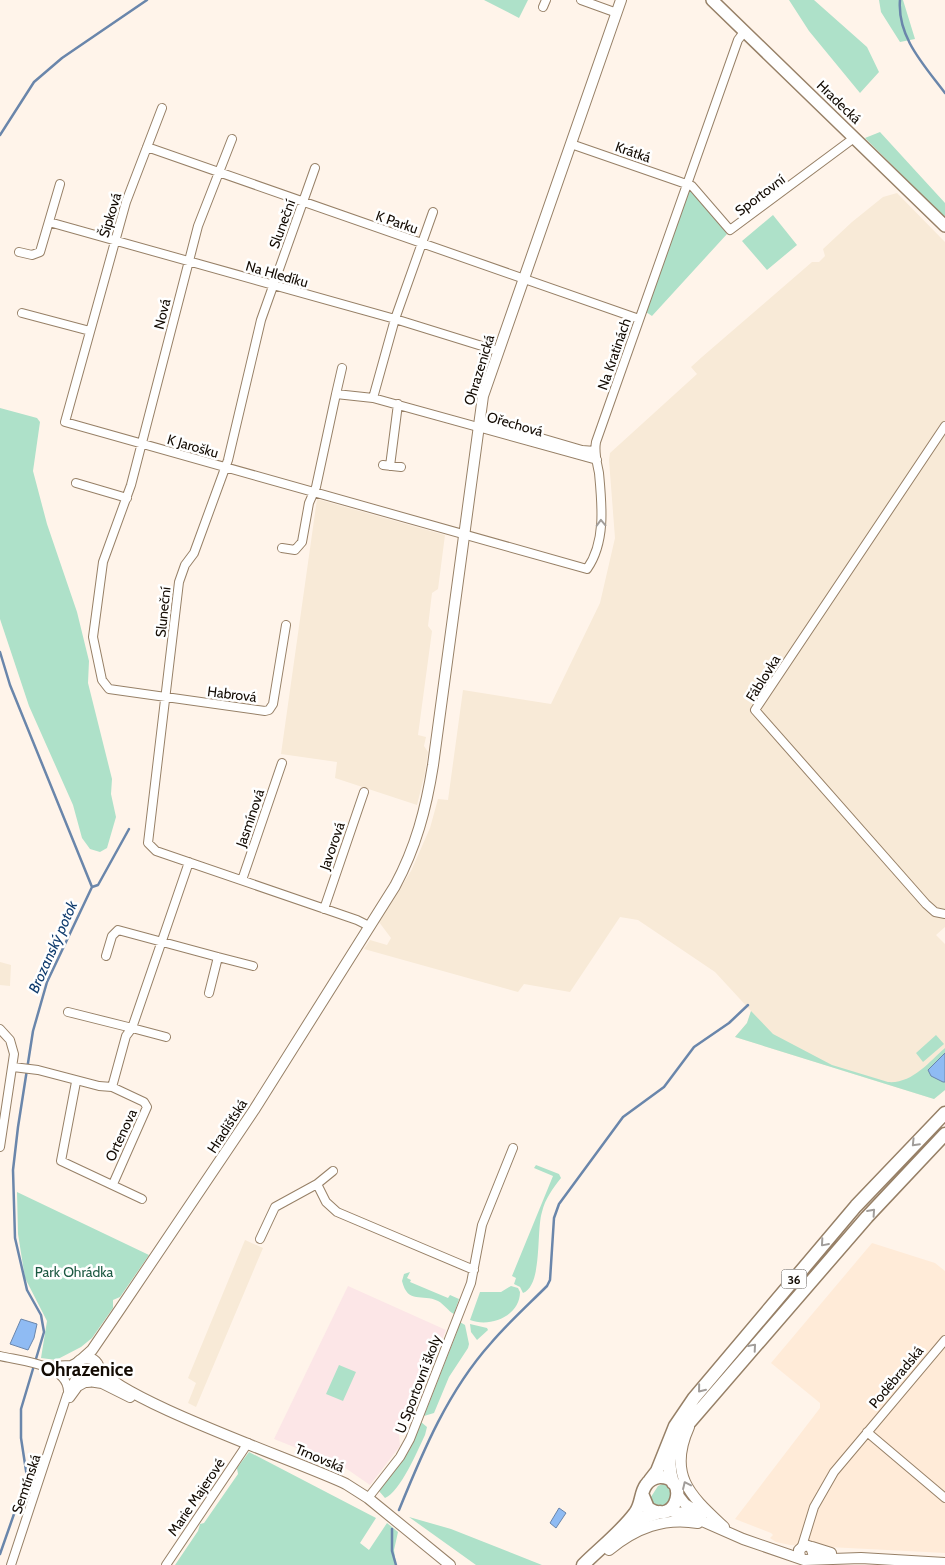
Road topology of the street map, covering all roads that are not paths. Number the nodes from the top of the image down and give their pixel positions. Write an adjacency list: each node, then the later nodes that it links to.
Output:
1 (581, 0): 4 (street)
2 (621, 0): 4 (street, Ohrazenická)
3 (712, 0): 5 (main road, Hradecká)
4 (617, 13): 9 (street, Ohrazenická)
5 (744, 32): 7 (main road, Hradecká); 14 (street, Na Kratinách)
6 (162, 108): 10 (street, Šípková)
7 (854, 138): 14 (street, Sportovní); 18 (main road, Hradecká)
8 (232, 139): 12 (street, Nová)
9 (571, 144): 14 (street, Krátká); 23 (street, Ohrazenická)
10 (147, 147): 12 (street, K Parku); 19 (street, Šípková)
11 (315, 168): 15 (street, Sluneční)
12 (220, 172): 15 (street, K Parku); 22 (street, Nová)
13 (60, 184): 17 (street)
14 (687, 184): 27 (street, Na Kratinách)
15 (303, 203): 20 (street, K Parku); 24 (street, Sluneční)
16 (433, 212): 20 (street)
17 (49, 222): 19 (street, Na Hledíku); 21 (street)
18 (945, 226)
19 (116, 241): 22 (street, Na Hledíku); 28 (street, Šípková)
20 (421, 244): 23 (street, K Parku); 26 (street)
21 (19, 252)
22 (188, 262): 24 (street, Na Hledíku); 37 (street, Nová)
23 (524, 278): 27 (street, K Parku); 29 (street, Ohrazenická)
24 (272, 286): 26 (street, Na Hledíku); 40 (street, Sluneční)
25 (22, 313): 28 (street)
26 (395, 319): 29 (street, Na Hledíku); 32 (street)
27 (639, 320): 38 (street, Na Kratinách)
28 (90, 331): 34 (street, Šípková)
29 (498, 351): 35 (street, Ohrazenická)
30 (342, 368): 31 (street)
31 (336, 394): 32 (street, Ořechová); 43 (street)
32 (373, 398): 33 (street, Ořechová)
33 (398, 404): 35 (street, Ořechová); 41 (street)
34 (65, 422): 37 (street, K Jarošku)
35 (478, 423): 38 (street, Ořechová); 39 (street, Ořechová); 45 (street, Ohrazenická)
36 (945, 426): 54 (street, Fáblovka)
37 (142, 444): 40 (street, K Jarošku); 44 (street, Nová)
38 (595, 451): 39 (street)
39 (597, 460): 45 (street, one-way to 39)
40 (225, 468): 43 (street, K Jarošku); 48 (street, Sluneční)
41 (401, 468)
42 (76, 483): 44 (street)
43 (314, 493): 45 (street, K Jarošku); 46 (street)
44 (127, 498): 48 (street, Nová)
45 (464, 535): 55 (street, Ohrazenická)
46 (282, 548)
47 (286, 624): 48 (street, Habrová)
48 (165, 698): 51 (street, Sluneční)
49 (282, 763): 52 (street, Jasmínová)
50 (364, 792): 53 (street, Javorová)
51 (189, 862): 52 (street, Sluneční); 56 (street)
52 (242, 880): 53 (street, Sluneční)
53 (324, 909): 55 (street, Sluneční)
54 (945, 914)
55 (369, 926): 79 (street, Hradišťská)
56 (162, 943): 57 (street); 58 (street); 62 (street)
57 (106, 956)
58 (218, 957): 59 (street); 60 (street)
59 (253, 966)
60 (209, 993)
61 (68, 1012): 62 (street)
62 (132, 1028): 64 (street); 67 (street)
63 (3, 1032): 65 (street)
64 (166, 1037)
65 (13, 1067): 66 (street, Ortenova); 70 (street)
66 (76, 1082): 67 (street, Ortenova); 74 (street)
67 (112, 1087): 74 (street, Ortenova)
68 (945, 1113): 93 (main road, 36, one-way to 93)
69 (945, 1134): 89 (main road, 36, one-way to 69)
70 (1, 1136): 71 (street)
71 (0, 1147)
72 (513, 1148): 78 (street, U Sportovní školy)
73 (333, 1172): 75 (street)
74 (113, 1184): 76 (street)
75 (316, 1184): 77 (street); 78 (street)
76 (142, 1199)
77 (260, 1239)
78 (474, 1270): 96 (street, U Sportovní školy)
79 (120, 1310): 82 (street, Hradišťská); 83 (street, Hradišťská)
80 (945, 1340): 91 (street, Poděbradská)
81 (0, 1356): 84 (street)
82 (81, 1360): 83 (street); 84 (street); 85 (street)
83 (99, 1366): 86 (street); 88 (street, Trnovská)
84 (43, 1367): 85 (street); 87 (street)
85 (76, 1374): 86 (street); 87 (street, Semtínská)
86 (88, 1381): 88 (street, Trnovská); 90 (street, Semtínská)
87 (68, 1393): 90 (street, Semtínská)
88 (160, 1407): 92 (street, Trnovská)
89 (698, 1410): 94 (main road, 36); 99 (street, one-way to 89)
90 (63, 1411): 103 (street, Semtínská)
91 (867, 1432): 97 (street); 101 (street, Poděbradská)
92 (248, 1443): 96 (street, Trnovská); 104 (street, Marie Majerové)
93 (650, 1480): 94 (main road); 95 (main road, 36)
94 (675, 1488): 98 (main road); 99 (street)
95 (643, 1496): 98 (main road); 106 (main road, 36)
96 (368, 1498): 105 (street, Trnovská)
97 (945, 1498)
98 (663, 1512): 99 (street); 100 (main road)
99 (731, 1533): 100 (street); 101 (street)
100 (609, 1550): 107 (main road)
101 (806, 1551): 102 (street)
102 (945, 1564)
103 (11, 1565)
104 (166, 1565)
105 (450, 1565)
106 (583, 1565)
107 (594, 1565)

